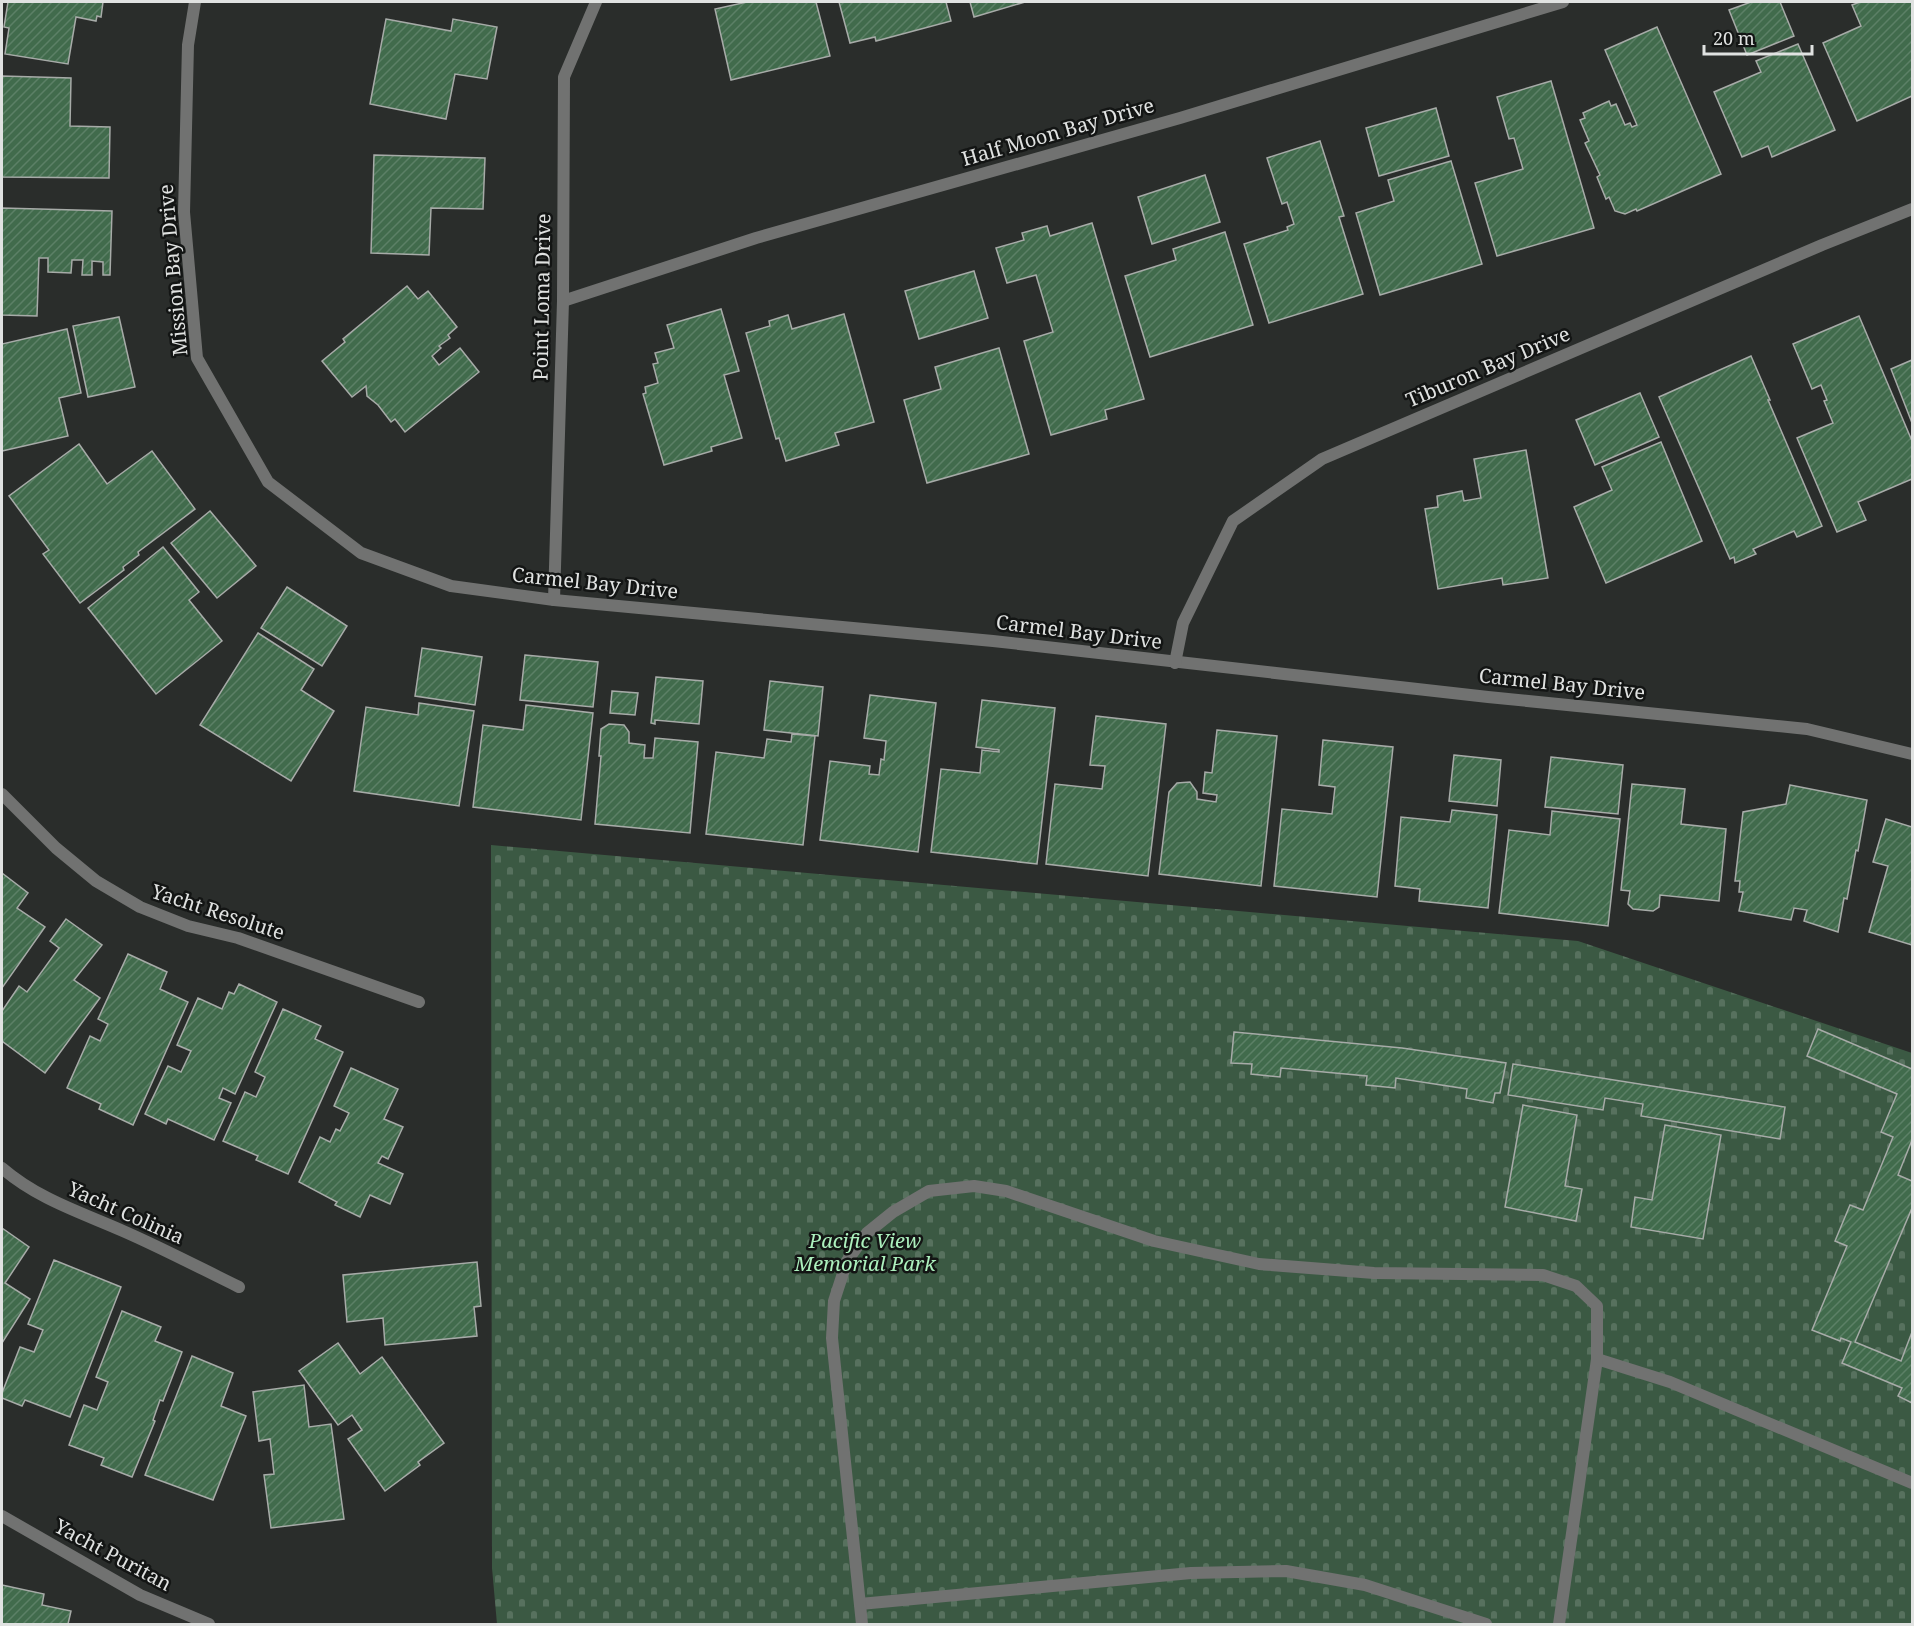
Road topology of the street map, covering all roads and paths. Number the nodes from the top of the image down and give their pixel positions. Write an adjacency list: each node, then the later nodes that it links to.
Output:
1 (195, 2): 6 (street, Mission Bay Drive)
2 (596, 2): 5 (street, Point Loma Drive)
3 (1563, 2): 5 (street, Half Moon Bay Drive)
4 (1912, 209): 8 (street, Tiburon Bay Drive)
5 (563, 301): 7 (street, Point Loma Drive)
6 (268, 482): 7 (street, Carmel Bay Drive)
7 (554, 600): 8 (street, Carmel Bay Drive)
8 (1175, 663): 9 (street, Carmel Bay Drive)
9 (1912, 754)
10 (2, 794): 11 (street, Yacht Resolute)
11 (418, 1002)
12 (2, 1168): 13 (street, Yacht Colinia)
13 (239, 1287)
14 (1597, 1359): 15 (street); 17 (street); 21 (street)
15 (1912, 1483)
16 (2, 1516): 18 (street, Yacht Puritan)
17 (860, 1604): 19 (street); 20 (street)
18 (209, 1624)
19 (862, 1624)
20 (1486, 1624)
21 (1559, 1624)

